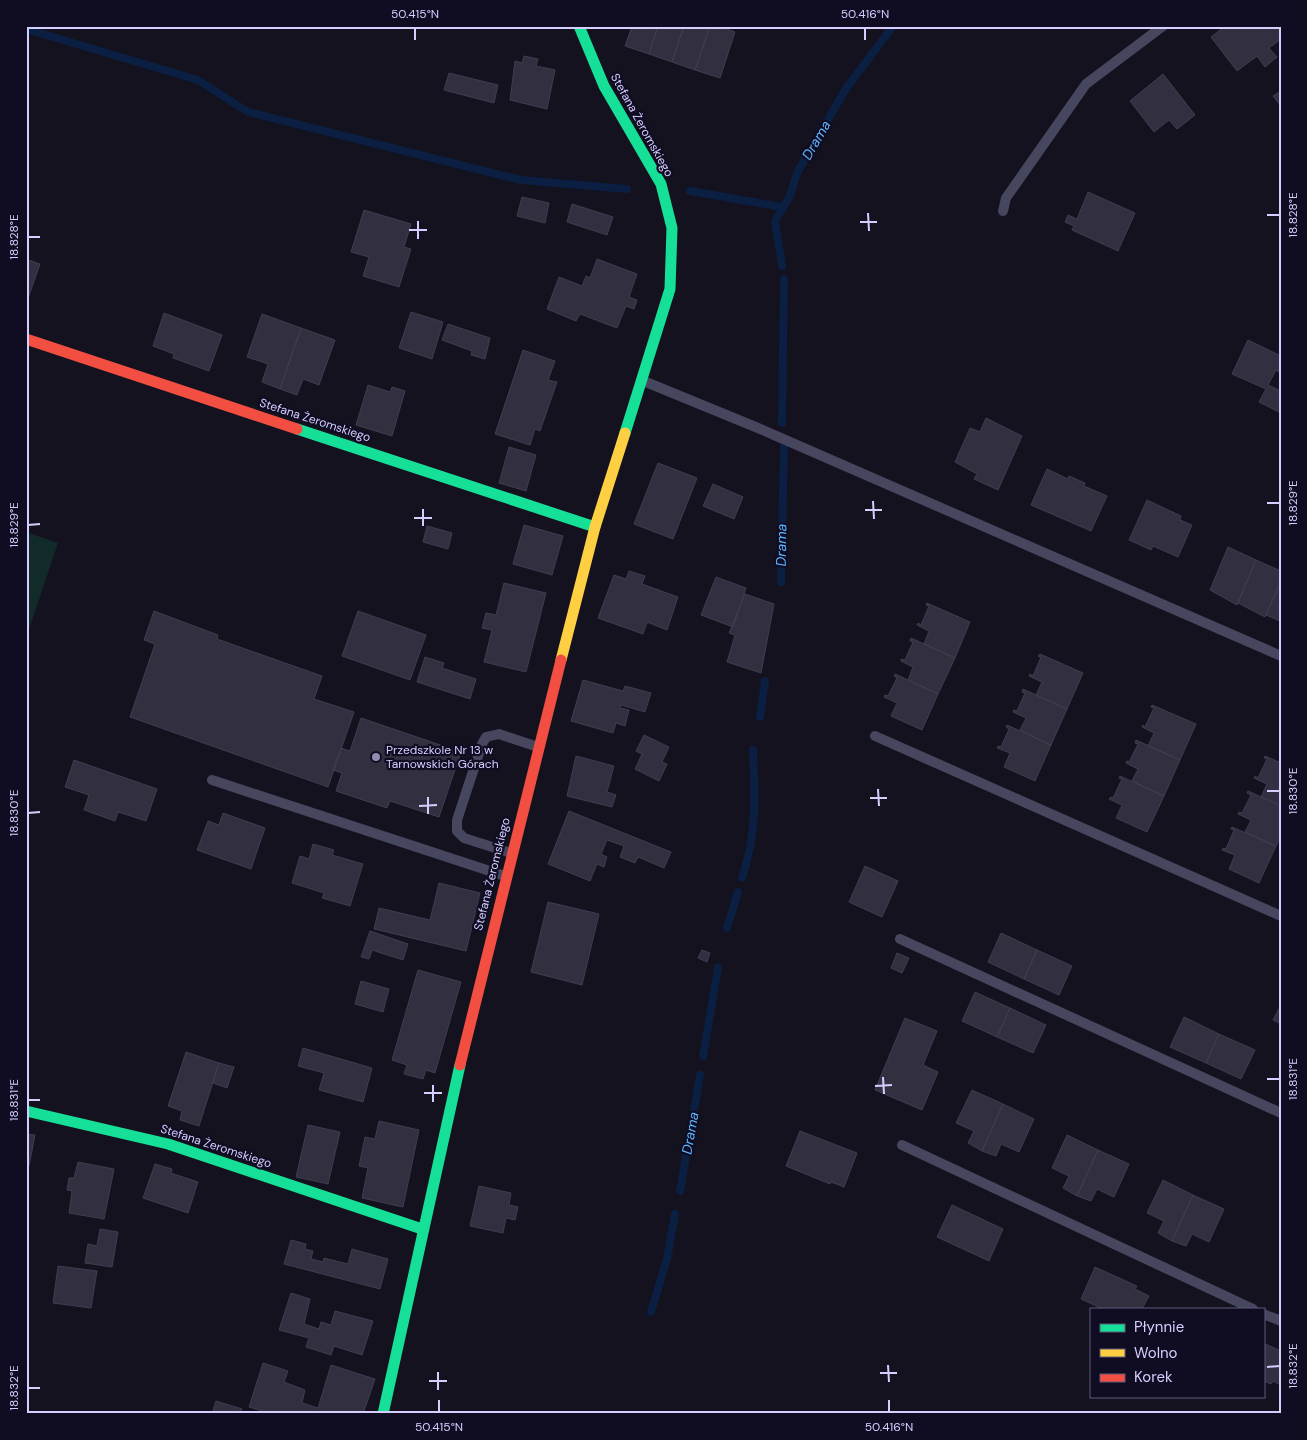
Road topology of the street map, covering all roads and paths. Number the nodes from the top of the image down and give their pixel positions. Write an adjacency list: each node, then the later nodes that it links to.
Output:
1 (579, 26): 5 (street, Stefana Żeromskiego)
2 (1163, 26): 3 (lane)
3 (1004, 210)
4 (26, 338): 6 (street, Stefana Żeromskiego)
5 (642, 380): 6 (street, Stefana Żeromskiego); 7 (lane)
6 (594, 527): 9 (street, Stefana Żeromskiego)
7 (1281, 656)
8 (875, 736): 13 (lane)
9 (539, 747): 11 (street, Stefana Żeromskiego); 11 (lane)
10 (212, 780): 12 (lane)
11 (511, 853): 12 (street, Stefana Żeromskiego)
12 (506, 876): 18 (street, Stefana Żeromskiego)
13 (1281, 916)
14 (900, 939): 16 (lane)
15 (26, 1111): 18 (street, Stefana Żeromskiego)
16 (1281, 1114)
17 (902, 1145): 19 (lane)
18 (422, 1229): 22 (street, Stefana Żeromskiego)
19 (1251, 1308)
20 (1264, 1314): 21 (lane)
21 (1281, 1322)
22 (383, 1414)

